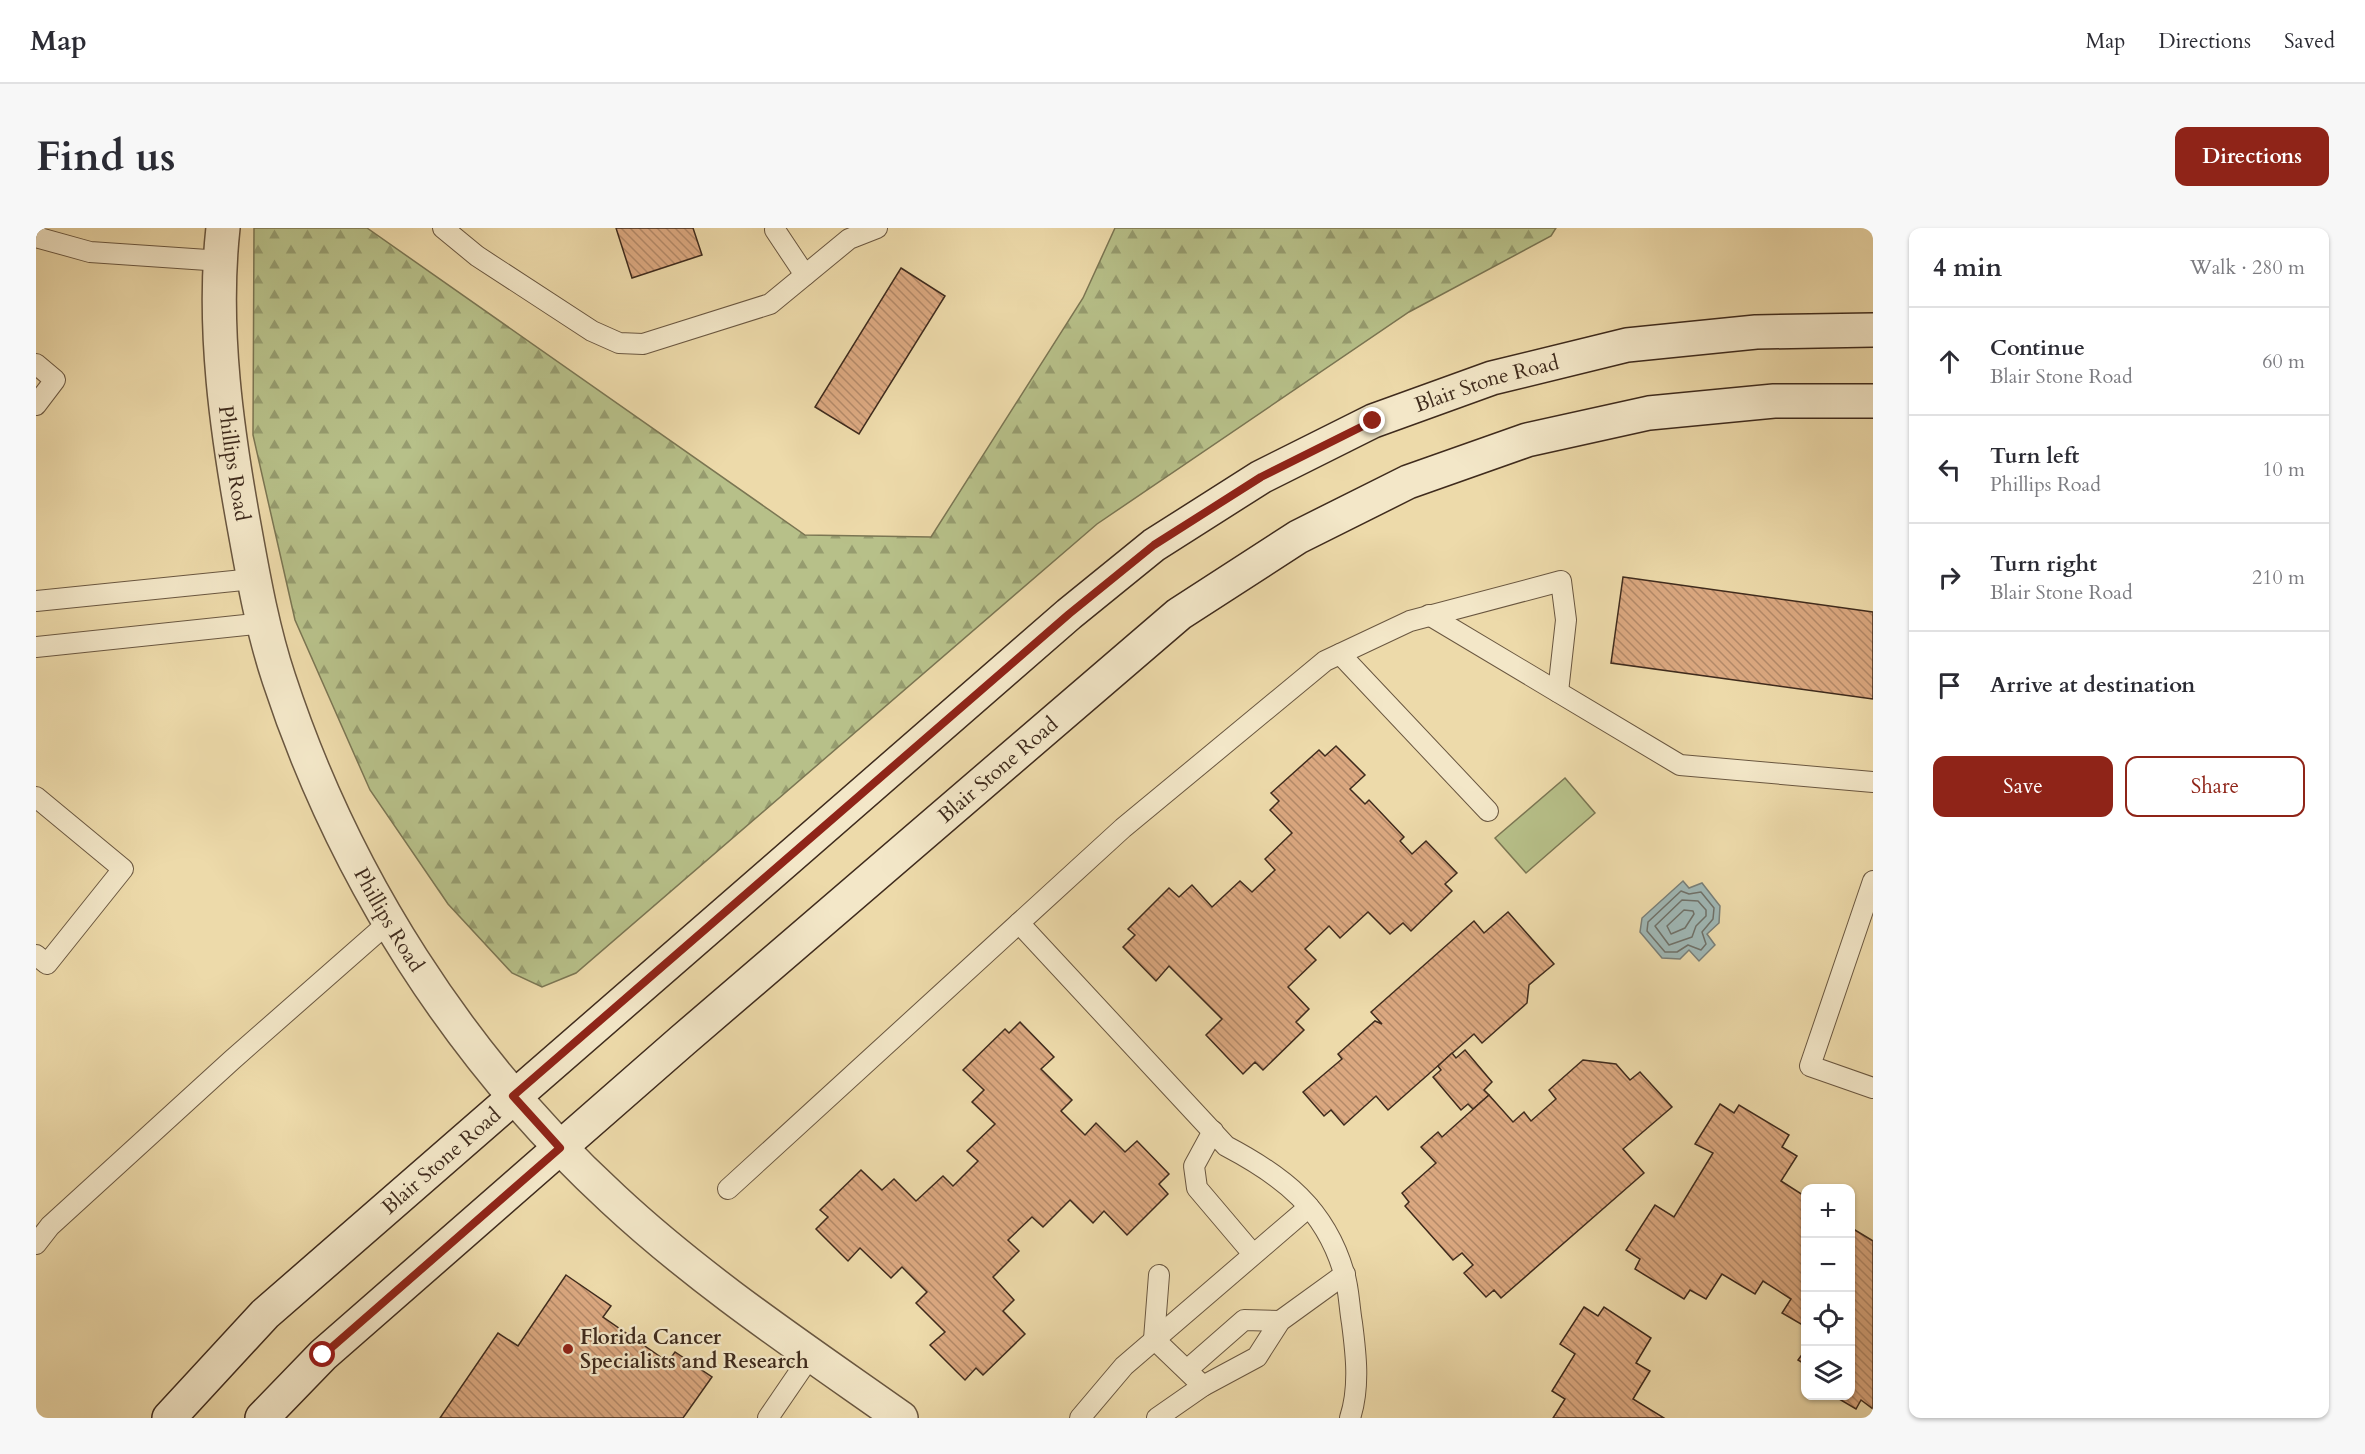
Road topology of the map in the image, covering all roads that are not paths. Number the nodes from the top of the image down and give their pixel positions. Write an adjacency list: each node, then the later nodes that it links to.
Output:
1 (223, 228): 6 (main road, Phillips Road)
2 (443, 228): 7 (lane)
3 (877, 228): 7 (lane)
4 (775, 230): 7 (lane)
5 (36, 237): 6 (lane)
6 (222, 261): 12 (main road, Phillips Road)
7 (805, 275)
8 (1873, 330): 27 (main road, Blair Stone Road)
9 (36, 364): 11 (lane)
10 (1873, 401): 29 (main road, Blair Stone Road)
11 (36, 405)
12 (253, 579): 13 (lane); 15 (main road, Phillips Road)
13 (36, 601)
14 (1429, 615): 17 (lane); 18 (lane); 18 (lane)
15 (264, 623): 16 (lane); 23 (main road, Phillips Road)
16 (36, 647)
17 (1340, 654): 21 (lane); 24 (lane)
18 (1557, 692): 19 (lane)
19 (1873, 782)
20 (36, 797): 25 (lane)
21 (1488, 811)
22 (1873, 881): 26 (lane)
23 (389, 922): 27 (main road, Phillips Road); 32 (lane)
24 (1020, 923): 28 (lane); 30 (lane)
25 (36, 955)
26 (1873, 1088)
27 (513, 1096): 29 (main road, Phillips Road); 41 (main road, Blair Stone Road)
28 (1213, 1131): 31 (lane); 33 (lane)
29 (560, 1148): 38 (main road, Phillips Road); 42 (main road, Blair Stone Road)
30 (728, 1189)
31 (1309, 1207): 33 (lane); 34 (lane)
32 (36, 1244)
33 (1253, 1254): 37 (lane)
34 (1344, 1274): 36 (lane); 47 (lane)
35 (1159, 1275): 37 (lane)
36 (1280, 1321): 39 (lane); 40 (lane)
37 (1154, 1339): 39 (lane); 45 (lane)
38 (811, 1355): 43 (lane); 44 (main road, Phillips Road)
39 (1188, 1369): 40 (lane)
40 (1203, 1386): 46 (lane)
41 (170, 1418)
42 (262, 1418)
43 (768, 1418)
44 (901, 1418)
45 (1080, 1418)
46 (1157, 1418)
47 (1350, 1418)

